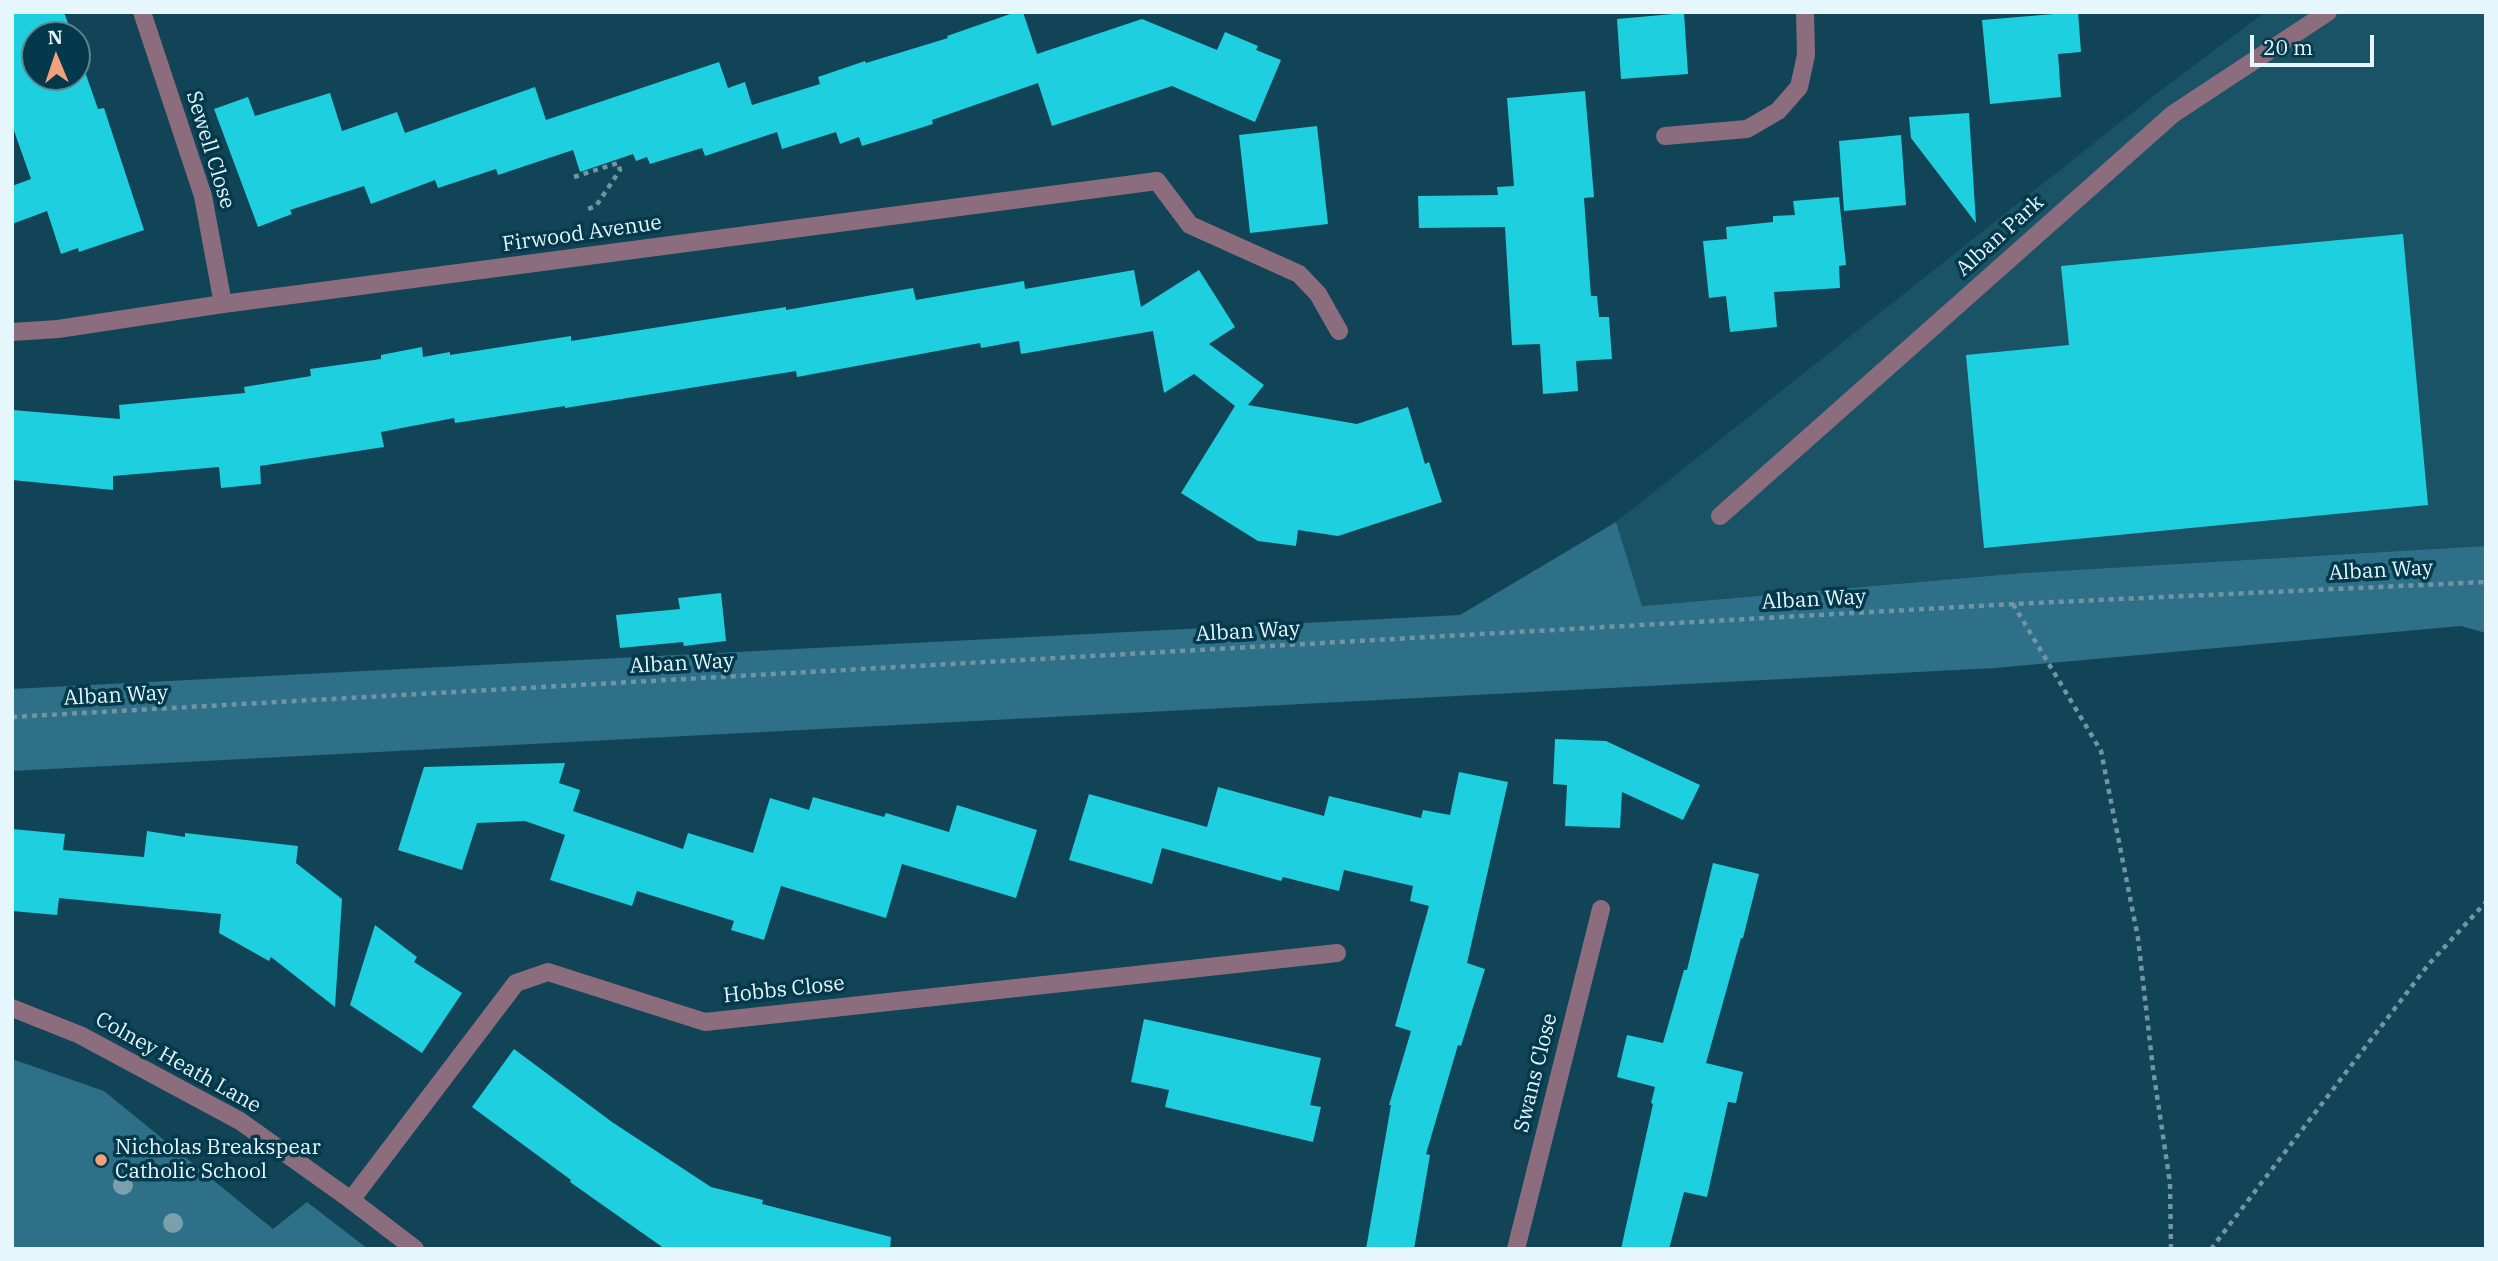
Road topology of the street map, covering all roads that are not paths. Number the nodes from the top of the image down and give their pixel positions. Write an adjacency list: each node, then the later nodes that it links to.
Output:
1 (142, 12): 5 (street, Sewell Close)
2 (1805, 12): 4 (street)
3 (2328, 12): 8 (street, Alban Park)
4 (1665, 136)
5 (223, 304): 6 (street, Firwood Avenue); 7 (street, Firwood Avenue)
6 (1339, 331)
7 (12, 332)
8 (1720, 516)
9 (1601, 909): 14 (street, Swans Close)
10 (1336, 953): 12 (street, Hobbs Close)
11 (12, 1008): 12 (street, Colney Heath Lane)
12 (351, 1200): 13 (street, Colney Heath Lane)
13 (415, 1249)
14 (1516, 1249)

